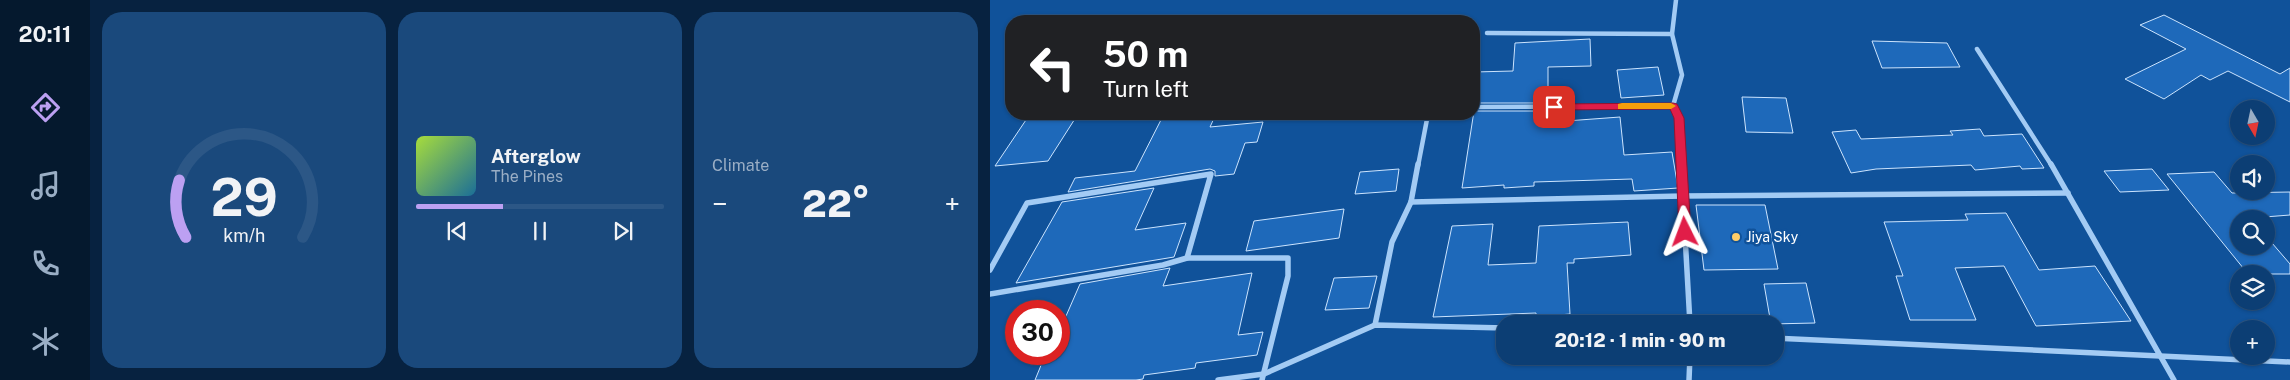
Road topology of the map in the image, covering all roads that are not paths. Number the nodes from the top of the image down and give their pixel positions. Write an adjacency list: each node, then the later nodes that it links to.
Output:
1 (1676, 0): 3 (street)
2 (1487, 33): 3 (street)
3 (1672, 34): 5 (street)
4 (1977, 49): 8 (street)
5 (1673, 106): 6 (street); 9 (street)
6 (1480, 107)
7 (1427, 120): 10 (street)
8 (2068, 193): 9 (street); 18 (street)
9 (1683, 196): 10 (street); 14 (street)
10 (1411, 202): 15 (street)
11 (1187, 258): 12 (street); 13 (street); 21 (street)
12 (990, 270)
13 (990, 294)
14 (1690, 315)
15 (1375, 324): 16 (street); 21 (street)
16 (1496, 328)
17 (1784, 338): 18 (street)
18 (2160, 357): 19 (street); 24 (street)
19 (2290, 362)
20 (1690, 365): 23 (street)
21 (1263, 377): 22 (street)
22 (1218, 380)
23 (1689, 380)
24 (2174, 380)

